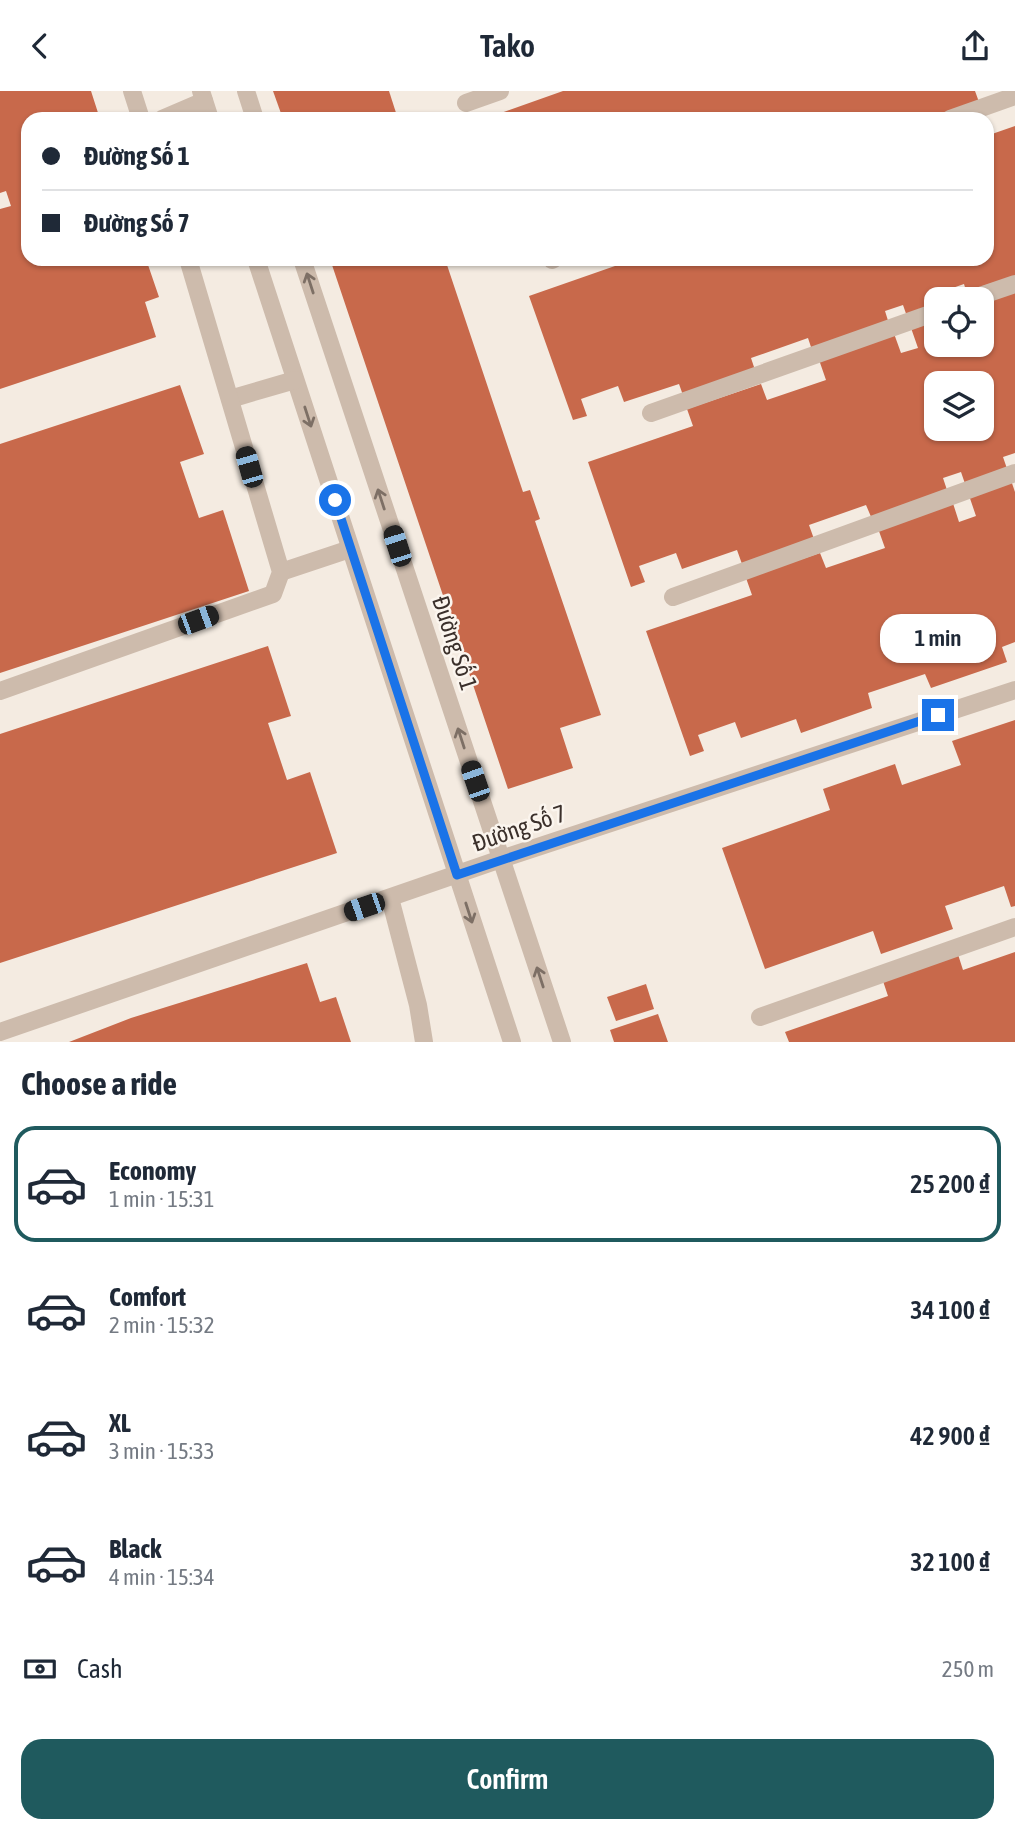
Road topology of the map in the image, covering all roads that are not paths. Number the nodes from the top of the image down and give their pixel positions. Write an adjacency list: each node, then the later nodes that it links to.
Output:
1 (132, 91): 7 (lane)
2 (246, 91): 9 (lane)
3 (500, 91): 6 (lane)
4 (203, 96): 8 (lane)
5 (1015, 96): 10 (lane)
6 (466, 103)
7 (139, 112)
8 (174, 112)
9 (253, 112)
10 (970, 112)
11 (190, 266): 18 (lane)
12 (258, 266): 17 (lane)
13 (304, 266): 26 (lane, Đường Số 1, one-way to 13)
14 (1015, 284): 15 (lane)
15 (994, 291)
16 (924, 316): 19 (lane)
17 (295, 380): 18 (lane); 21 (lane, one-way to 21)
18 (230, 399): 22 (lane)
19 (651, 413)
20 (1015, 473): 23 (lane)
21 (351, 549): 22 (lane); 27 (lane)
22 (281, 572): 25 (lane)
23 (673, 597)
24 (1015, 690): 26 (lane, Đường Số 7)
25 (0, 691)
26 (501, 859): 27 (lane, Đường Số 7); 34 (lane, Đường Số 1, one-way to 26)
27 (457, 875): 28 (lane, Đường Số 7); 33 (lane, one-way to 33)
28 (390, 898): 31 (lane, Đường Số 7); 32 (lane)
29 (1015, 927): 30 (lane)
30 (760, 1017)
31 (0, 1032)
32 (424, 1042)
33 (512, 1042)
34 (562, 1042)

